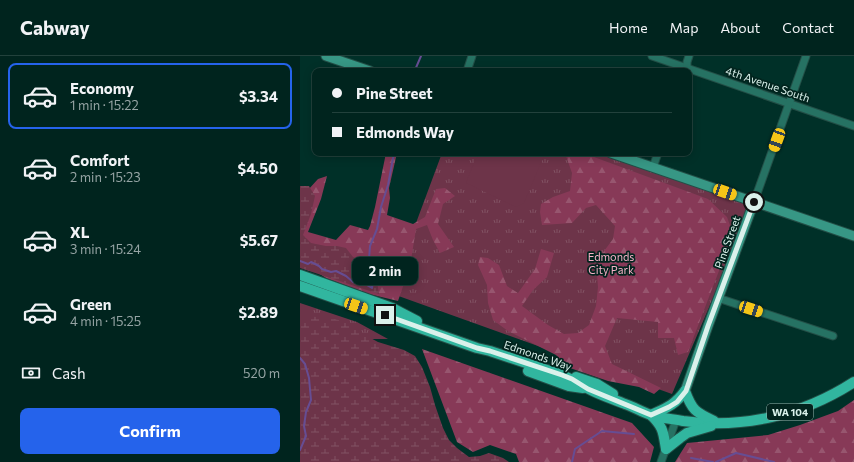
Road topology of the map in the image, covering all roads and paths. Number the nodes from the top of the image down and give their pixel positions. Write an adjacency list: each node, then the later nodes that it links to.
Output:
1 (326, 56): 6 (street)
2 (472, 56): 7 (street)
3 (652, 56): 8 (street, 4th Avenue South)
4 (689, 56): 9 (street)
5 (806, 56): 11 (street, Pine Street)
6 (361, 68)
7 (468, 68)
8 (682, 68)
9 (687, 68)
10 (692, 72): 11 (street, 4th Avenue South)
11 (790, 104): 12 (street, 4th Avenue South); 16 (street, Pine Street)
12 (854, 126)
13 (620, 156): 15 (street)
14 (657, 156): 15 (street)
15 (653, 167): 16 (street)
16 (754, 202): 17 (street); 21 (street, Pine Street)
17 (854, 236)
18 (300, 275): 22 (main road, WA 104)
19 (300, 281): 22 (main road, WA 104)
20 (300, 286): 26 (main road, Edmonds Way / WA 104)
21 (718, 298): 23 (street); 25 (street, Pine Street)
22 (415, 320): 26 (main road, WA 104)
23 (833, 336)
24 (854, 382): 29 (main road, Edmonds Way / WA 104)
25 (686, 391): 27 (main road); 29 (main road)
26 (636, 408): 27 (main road, Edmonds Way / WA 104)
27 (651, 415): 28 (main road, Edmonds Way / WA 104); 30 (main road)
28 (676, 420): 29 (main road, Edmonds Way / WA 104); 30 (street)
29 (721, 424): 30 (main road)
30 (666, 449): 31 (street)
31 (661, 462)

